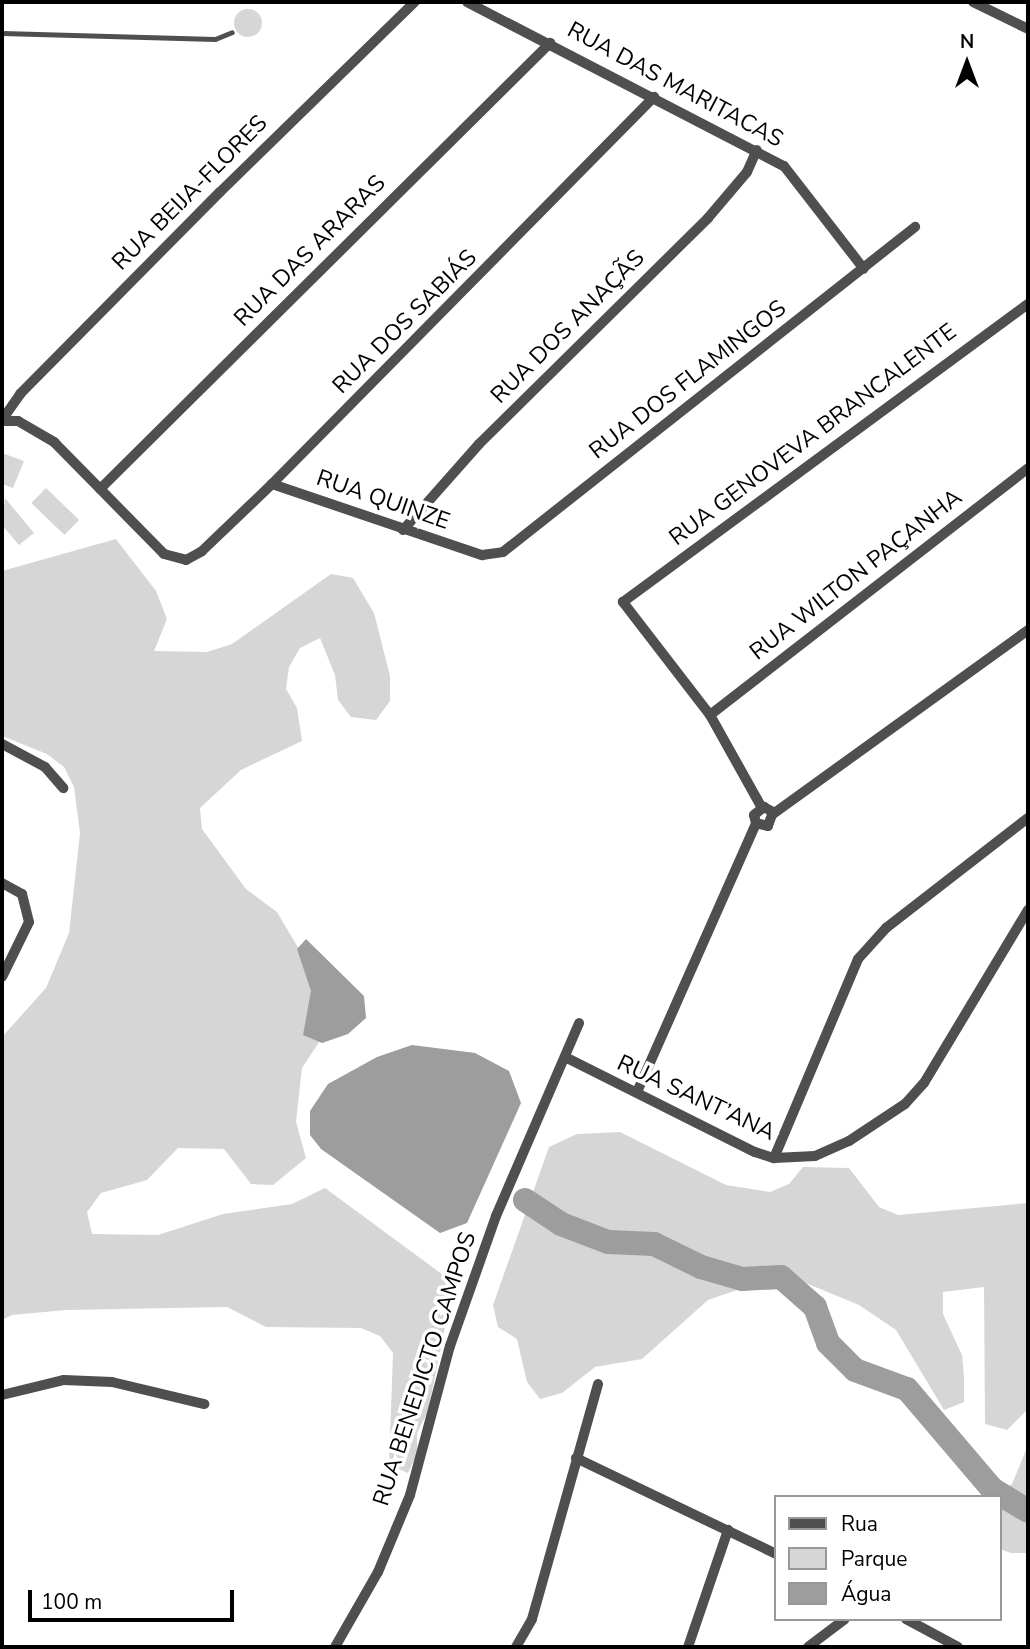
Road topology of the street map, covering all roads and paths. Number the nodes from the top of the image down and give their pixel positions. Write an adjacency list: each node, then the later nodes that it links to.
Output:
1 (415, 2): 13 (street, RUA BEIJA-FLORES)
2 (467, 2): 7 (street, RUA DAS MARITACAS)
3 (973, 2): 4 (street)
4 (1028, 29)
5 (232, 32): 6 (lane)
6 (2, 33)
7 (550, 44): 8 (street, RUA DAS MARITACAS); 16 (street, RUA DAS ARARAS)
8 (654, 97): 9 (street, RUA DAS MARITACAS); 15 (street, RUA DOS SABIÁS)
9 (757, 150): 11 (street, RUA DAS MARITACAS); 17 (street, RUA DOS ANAÇÃS)
10 (915, 227): 11 (street, RUA DOS FLAMINGOS)
11 (864, 269): 18 (street, RUA DOS FLAMINGOS)
12 (1028, 304): 20 (street, RUA GENOVEVA BRANCALENTE)
13 (2, 421): 16 (street)
14 (1028, 468): 20 (street, RUA WILTON PAÇANHA)
15 (272, 484): 16 (street, RUA DOS SABIÁS); 17 (street, RUA QUINZE)
16 (100, 489)
17 (403, 530): 18 (street, RUA QUINZE)
18 (482, 555)
19 (1028, 630): 24 (street)
20 (710, 715): 23 (street)
21 (2, 744): 22 (street)
22 (63, 788)
23 (762, 808): 24 (street); 26 (street)
24 (773, 814): 26 (street)
25 (1028, 818): 33 (street)
26 (756, 823): 32 (street)
27 (2, 883): 29 (street)
28 (1028, 910): 33 (street, RUA SANT’ANA)
29 (2, 977)
30 (579, 1023): 31 (street, RUA BENEDICTO CAMPOS)
31 (565, 1057): 32 (street, RUA SANT’ANA); 42 (street, RUA BENEDICTO CAMPOS)
32 (637, 1092): 33 (street, RUA SANT’ANA)
33 (774, 1158)
34 (598, 1384): 37 (street)
35 (2, 1395): 36 (street)
36 (204, 1404)
37 (576, 1458): 38 (street); 43 (street)
38 (729, 1530): 39 (street); 44 (street)
39 (774, 1553)
40 (842, 1621): 45 (street)
41 (910, 1621): 46 (street)
42 (335, 1647)
43 (516, 1647)
44 (688, 1647)
45 (808, 1647)
46 (958, 1647)

